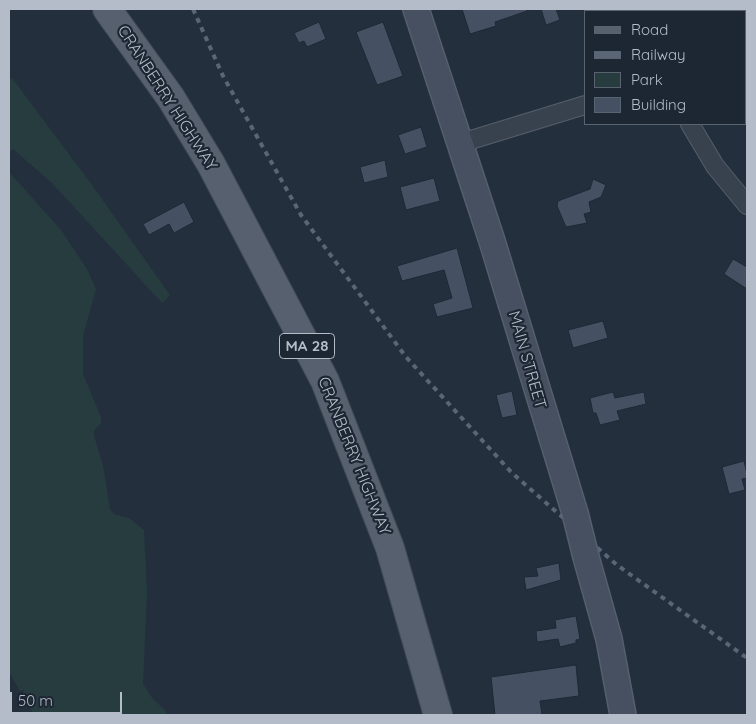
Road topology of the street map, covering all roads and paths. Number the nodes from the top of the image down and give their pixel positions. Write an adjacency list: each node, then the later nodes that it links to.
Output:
1 (107, 9): 7 (main road, CRANBERRY HIGHWAY / MA 28)
2 (416, 9): 5 (main road, MAIN STREET)
3 (584, 105): 5 (street)
4 (691, 125): 6 (street)
5 (460, 143): 8 (main road, MAIN STREET, bridge)
6 (747, 205)
7 (438, 715)
8 (623, 715)

